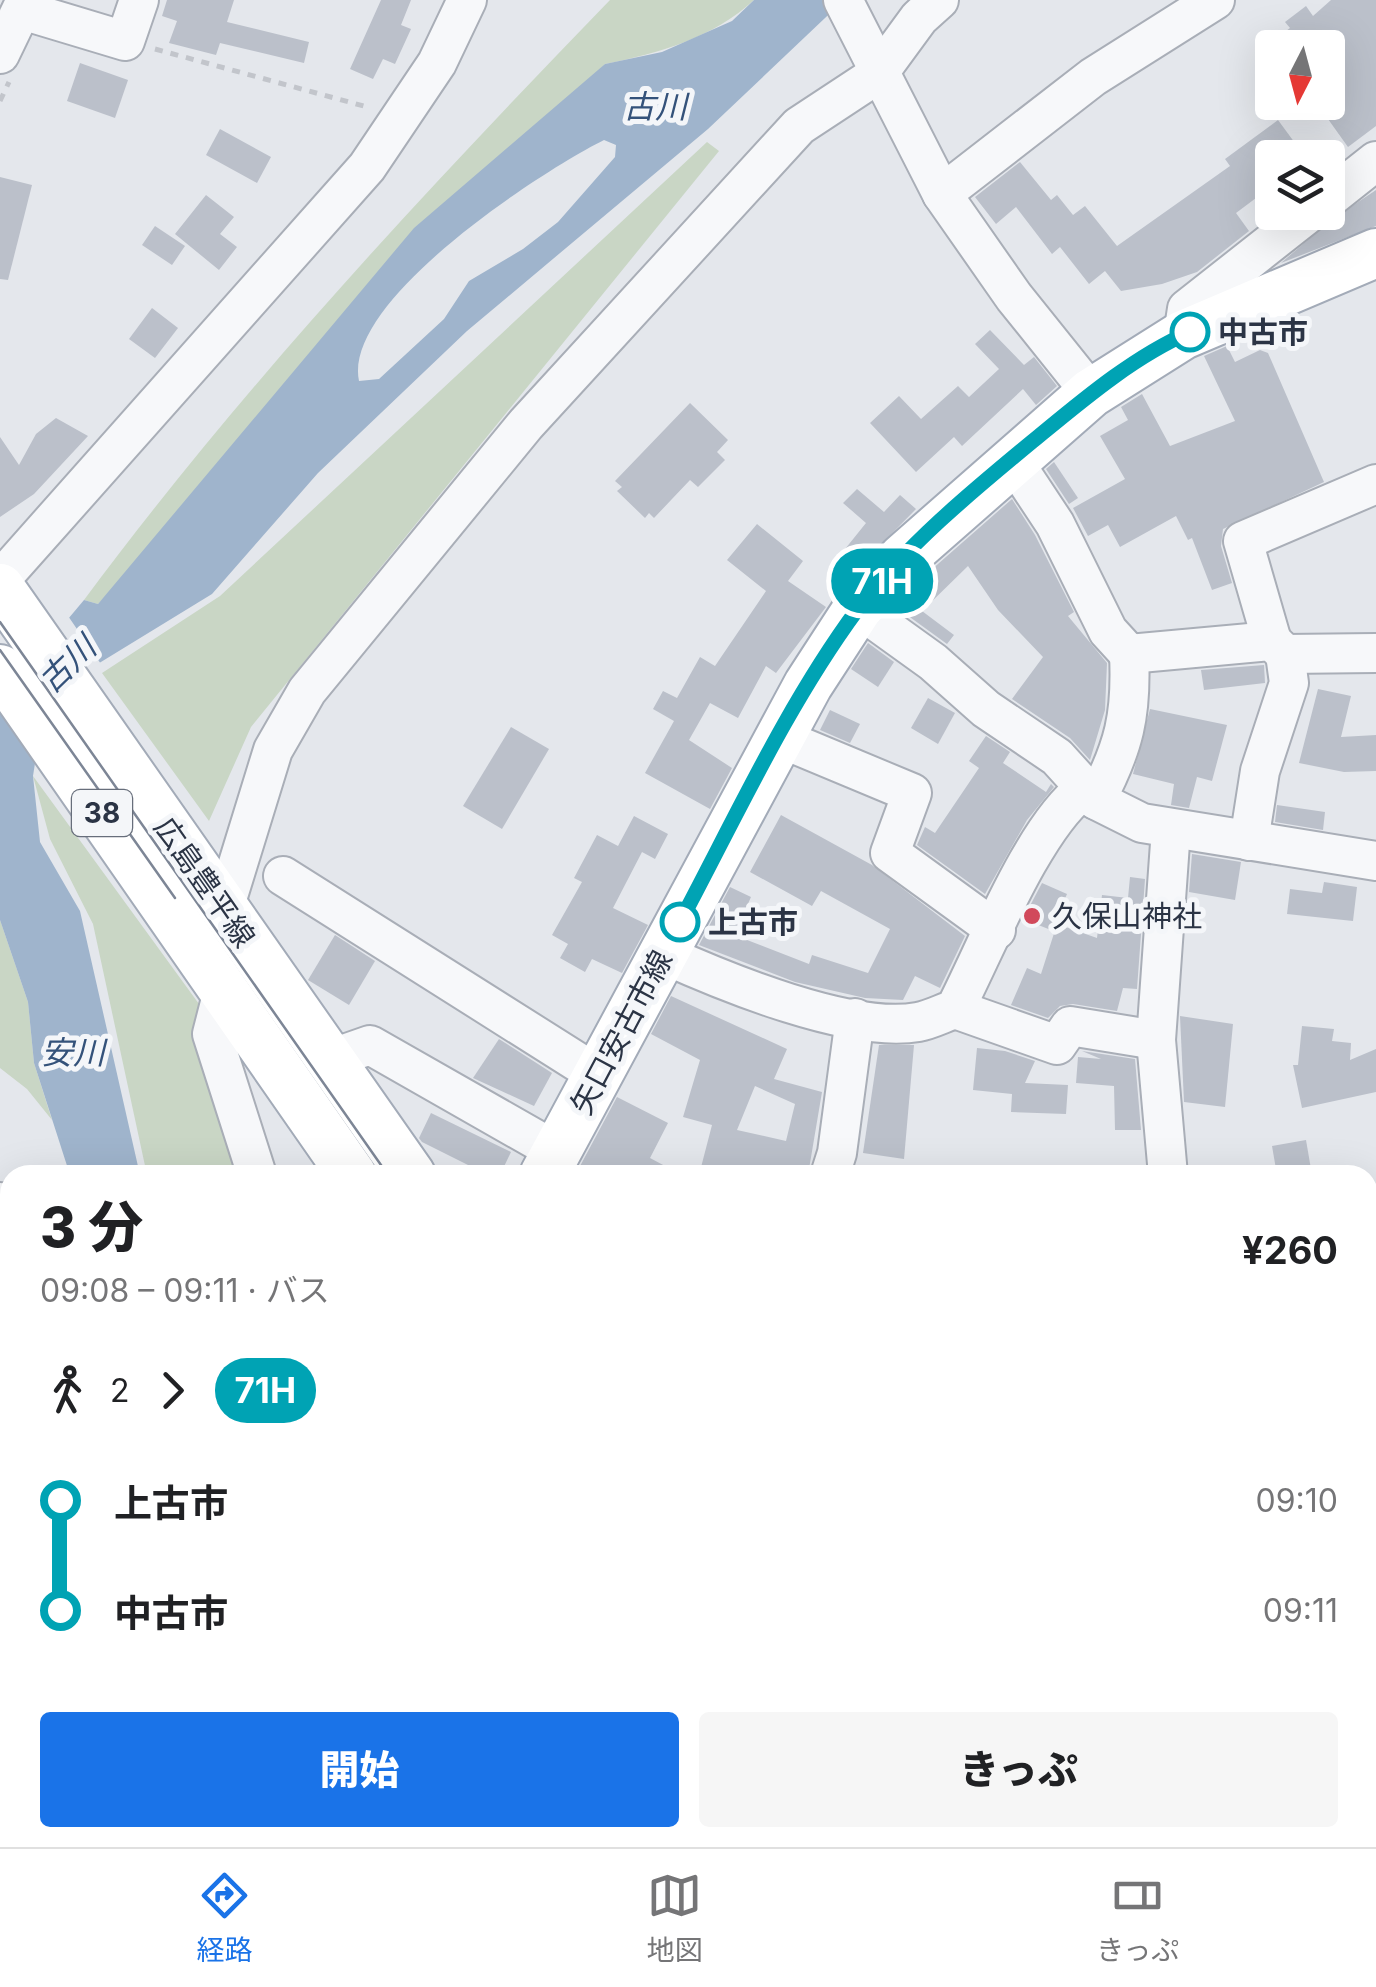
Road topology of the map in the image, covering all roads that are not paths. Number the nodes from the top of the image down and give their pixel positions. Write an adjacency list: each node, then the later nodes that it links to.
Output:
1 (139, 0): 6 (street)
2 (467, 0): 18 (street)
3 (843, 0): 8 (street)
4 (939, 0): 8 (street)
5 (1215, 0): 11 (street)
6 (24, 5): 7 (street)
7 (0, 54)
8 (874, 66): 11 (street); 30 (street)
9 (1376, 162): 10 (street)
10 (1345, 186)
11 (942, 194): 15 (street)
12 (1287, 230): 14 (street)
13 (1376, 252): 14 (main road, 矢口安古市線)
14 (1183, 336): 15 (main road, 矢口安古市線)
15 (1092, 393): 16 (main road, 矢口安古市線)
16 (1012, 458): 19 (main road, 矢口安古市線); 22 (street)
17 (1376, 484): 20 (street)
18 (5, 593): 30 (main road, 広島豊平線 / 38)
19 (858, 608): 24 (main road, 矢口安古市線); 25 (street)
20 (1278, 648): 21 (street); 22 (street); 27 (street)
21 (1376, 653)
22 (1129, 654): 25 (street)
23 (0, 668): 33 (main road, 広島豊平線 / 38)
24 (780, 738): 31 (street); 32 (main road, 矢口安古市線)
25 (1089, 795): 26 (street); 31 (street)
26 (1171, 829): 27 (street); 36 (street)
27 (1249, 841): 28 (street)
28 (1376, 861)
29 (283, 876): 38 (street)
30 (216, 899): 37 (main road, 広島豊平線 / 38)
31 (996, 930): 34 (street)
32 (663, 954): 35 (street); 38 (main road, 矢口安古市線)
33 (214, 973): 40 (street); 41 (main road, 広島豊平線 / 38)
34 (955, 1009): 35 (street); 36 (street)
35 (855, 1018): 43 (street)
36 (1156, 1040): 44 (street)
37 (330, 1059): 39 (street); 42 (main road, 広島豊平線 / 38)
38 (598, 1075): 39 (main road, 矢口安古市線)
39 (550, 1163)
40 (255, 1165)
41 (345, 1165)
42 (404, 1165)
43 (834, 1165)
44 (1167, 1165)

